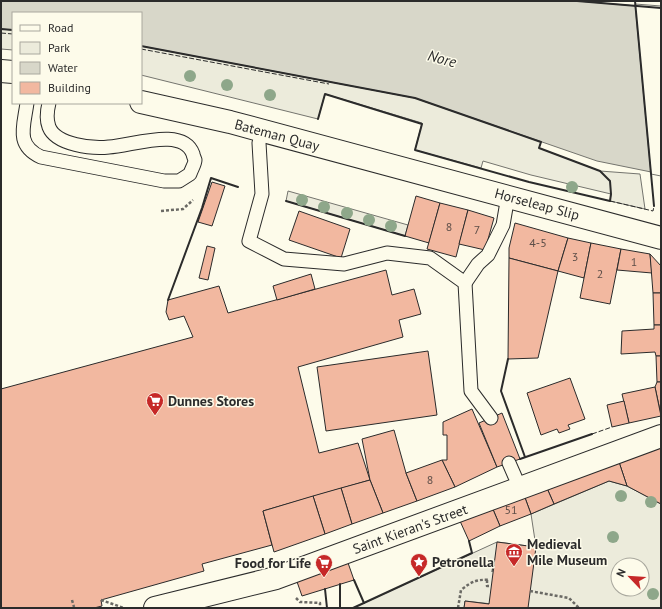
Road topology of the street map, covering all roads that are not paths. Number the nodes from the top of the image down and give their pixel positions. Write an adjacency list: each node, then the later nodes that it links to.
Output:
1 (1, 71): 2 (street)
2 (12, 72)
3 (142, 102): 6 (street, Bateman Quay)
4 (27, 104): 5 (lane)
5 (49, 104)
6 (262, 131): 7 (street, Bateman Quay); 10 (lane)
7 (412, 171): 8 (street, Horseleap Slip)
8 (508, 196): 9 (street, Horseleap Slip); 10 (lane)
9 (661, 238)
10 (465, 283): 11 (lane)
11 (491, 418)
12 (661, 436): 14 (street, Saint Kieran's Street)
13 (509, 463): 14 (lane)
14 (520, 488): 15 (street, Saint Kieran's Street)
15 (155, 608)

